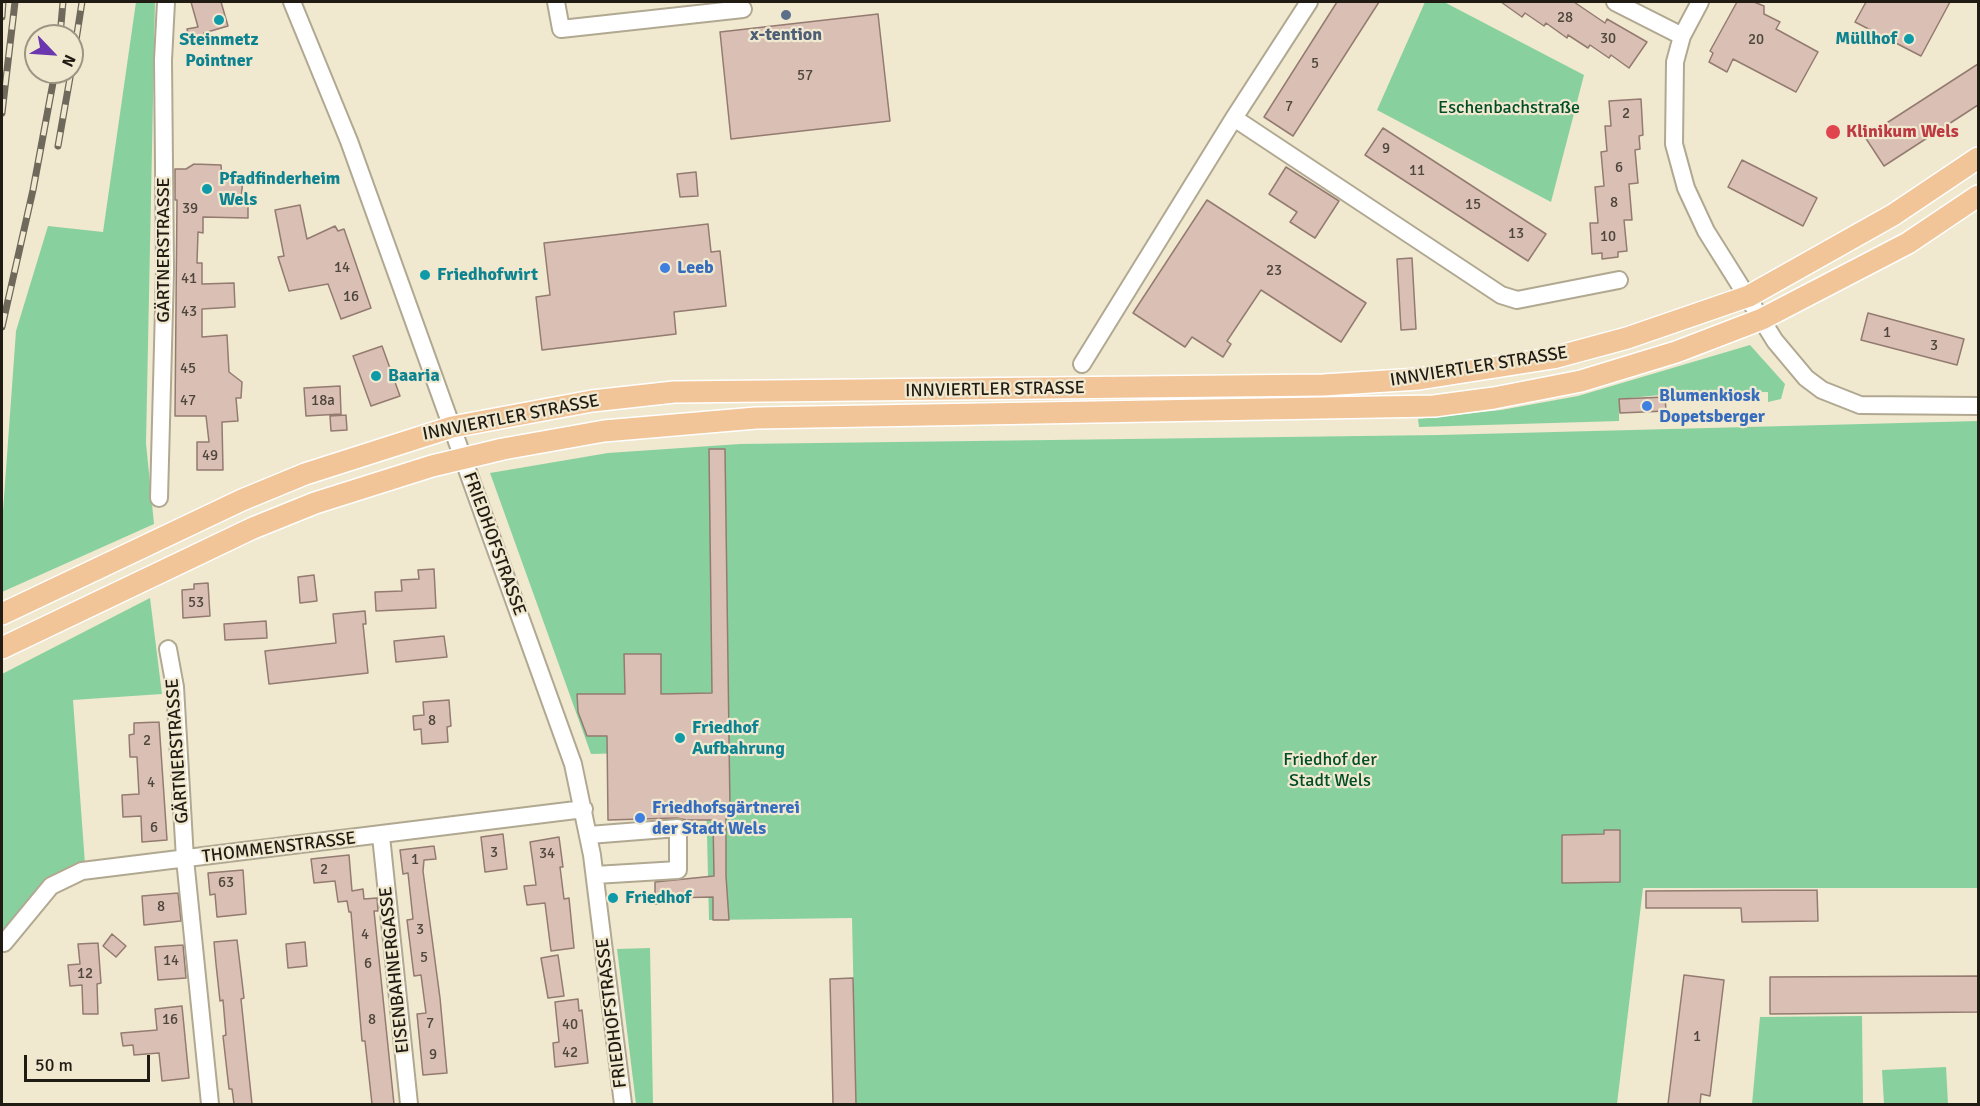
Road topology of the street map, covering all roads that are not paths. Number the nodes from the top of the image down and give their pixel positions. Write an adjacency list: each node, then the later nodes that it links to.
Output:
1 (166, 2): 19 (street, GÄRTNERSTRASSE)
2 (292, 2): 17 (street, FRIEDHOFSTRASSE)
3 (556, 2): 7 (street)
4 (1309, 2): 9 (street)
5 (1615, 2): 8 (street)
6 (1700, 2): 8 (street)
7 (743, 9)
8 (1683, 36): 13 (street)
9 (1234, 118): 12 (street); 15 (street)
10 (1978, 158): 13 (main road, INNVIERTLER STRASSE)
11 (1978, 196): 14 (main road, INNVIERTLER STRASSE)
12 (1619, 280)
13 (1749, 296): 14 (street); 17 (main road, INNVIERTLER STRASSE)
14 (1762, 319): 16 (street); 18 (main road, INNVIERTLER STRASSE)
15 (1082, 364)
16 (1978, 406)
17 (452, 427): 18 (street, FRIEDHOFSTRASSE); 20 (main road, INNVIERTLER STRASSE)
18 (463, 459): 21 (main road, INNVIERTLER STRASSE); 23 (street, FRIEDHOFSTRASSE)
19 (159, 498)
20 (2, 614)
21 (2, 648)
22 (168, 649): 26 (street, GÄRTNERSTRASSE)
23 (584, 809): 24 (street, FRIEDHOFSTRASSE); 25 (street, THOMMENSTRASSE)
24 (589, 834): 27 (street, FRIEDHOFSTRASSE); 27 (street)
25 (381, 836): 26 (street, THOMMENSTRASSE); 30 (street, EISENBAHNERGASSE)
26 (185, 859): 28 (street, THOMMENSTRASSE); 29 (street, GÄRTNERSTRASSE)
27 (595, 875): 31 (street, FRIEDHOFSTRASSE)
28 (4, 943)
29 (210, 1104)
30 (409, 1104)
31 (624, 1104)

